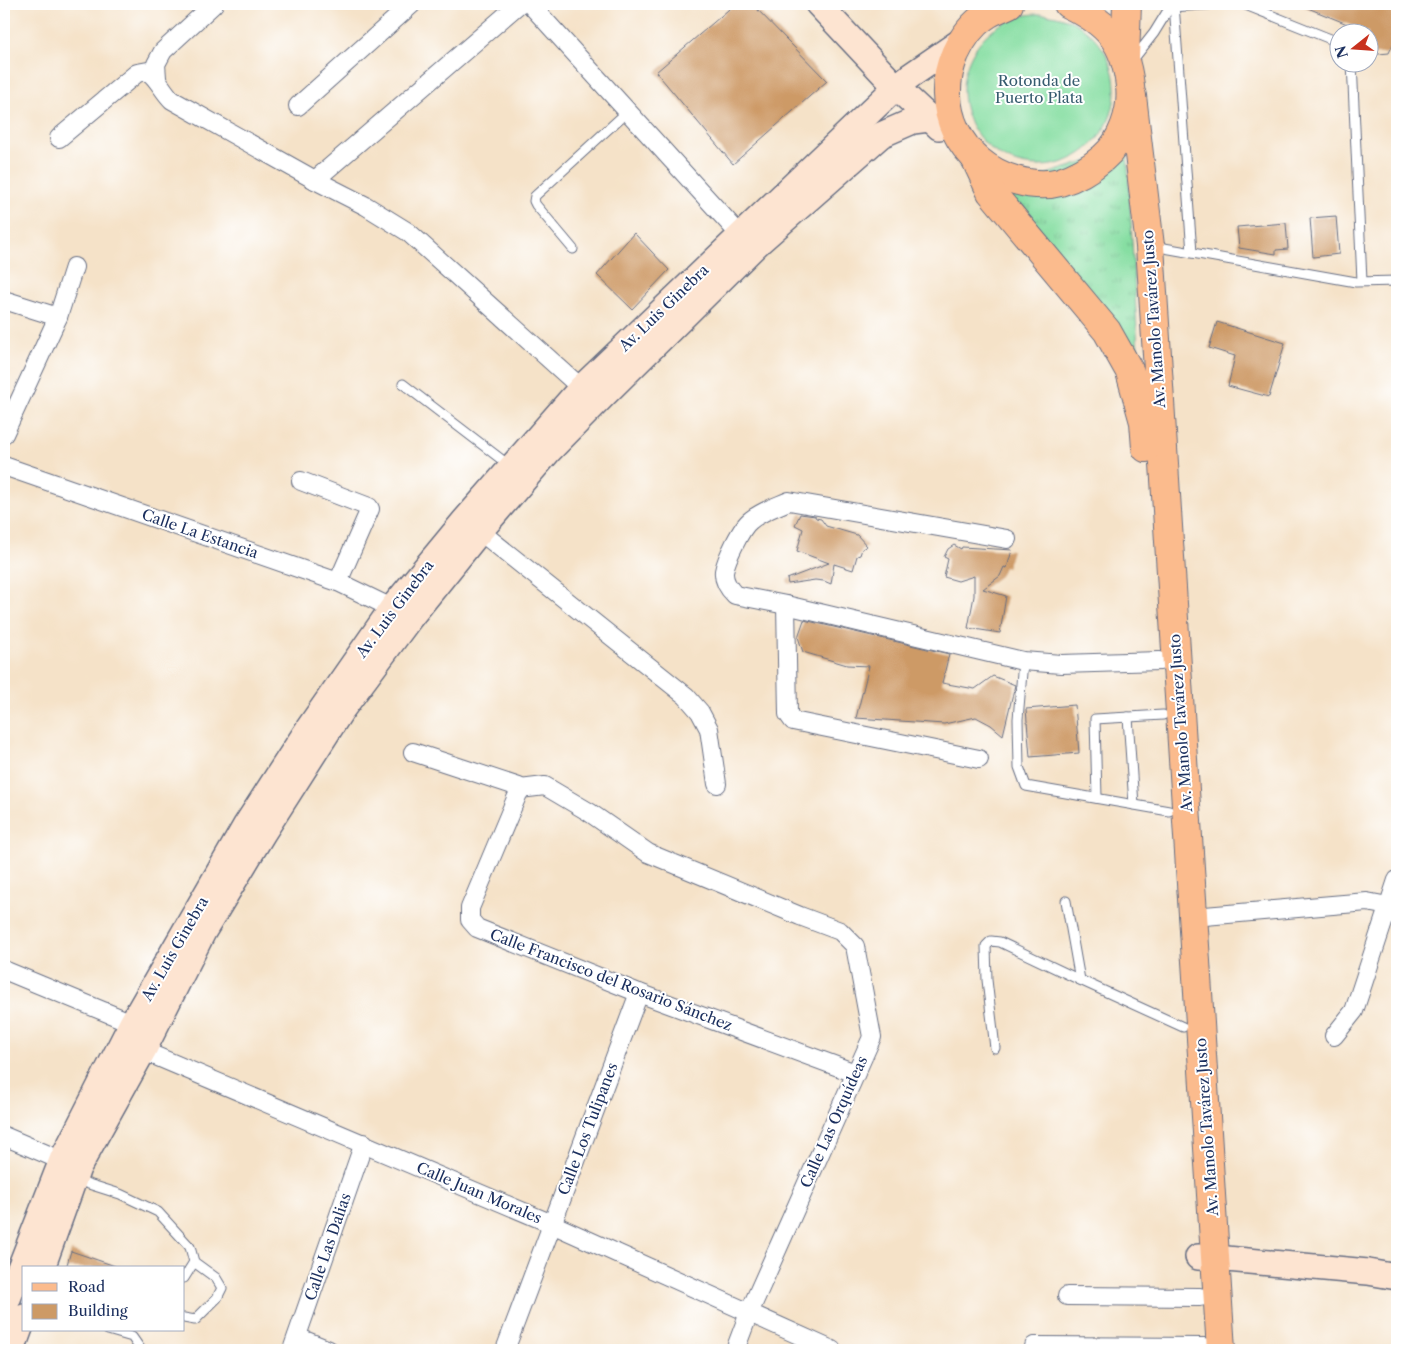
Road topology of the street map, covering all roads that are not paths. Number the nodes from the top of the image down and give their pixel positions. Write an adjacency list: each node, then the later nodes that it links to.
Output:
1 (214, 4): 17 (street)
2 (412, 4): 20 (street)
3 (519, 4): 25 (street)
4 (530, 4): 21 (street)
5 (818, 4): 18 (street)
6 (842, 4): 18 (street)
7 (1068, 4): 15 (main road)
8 (1127, 4): 15 (main road)
9 (1220, 4): 11 (lane)
10 (1243, 4): 13 (lane)
11 (1174, 5): 15 (lane); 29 (lane)
12 (996, 8): 14 (main road)
13 (1328, 38)
14 (961, 41): 18 (street, Av. Luis Ginebra); 24 (main road)
15 (1127, 62): 19 (main road)
16 (1352, 72): 31 (lane)
17 (157, 78): 23 (street); 25 (street)
18 (903, 82): 22 (street); 26 (street, Av. Luis Ginebra)
19 (1132, 96): 24 (main road); 27 (main road, Av. Manolo Tavárez Justo)
20 (298, 106)
21 (628, 112): 26 (street); 28 (lane)
22 (929, 119): 24 (street); 36 (street, Av. Luis Ginebra)
23 (59, 138)
24 (970, 153): 47 (main road, Av. Manolo Tavárez Justo)
25 (315, 180): 36 (street)
26 (741, 236): 36 (street, Av. Luis Ginebra)
27 (1150, 246): 29 (lane); 60 (main road, Av. Manolo Tavárez Justo)
28 (573, 249)
29 (1192, 253): 31 (lane)
30 (74, 267): 34 (street)
31 (1362, 281): 32 (lane)
32 (1397, 281)
33 (4, 300): 34 (street)
34 (58, 317): 37 (street)
35 (403, 384): 39 (lane)
36 (589, 395): 39 (street, Av. Luis Ginebra); 41 (street, Av. Luis Ginebra)
37 (4, 434)
38 (4, 466): 43 (street, Calle La Estancia)
39 (511, 467): 41 (street, Av. Luis Ginebra)
40 (301, 480): 43 (street)
41 (473, 526): 45 (street, Av. Luis Ginebra); 52 (street)
42 (1007, 539): 44 (street)
43 (338, 582): 45 (street, Calle La Estancia)
44 (786, 605): 46 (street); 51 (street)
45 (402, 612): 66 (street, Av. Luis Ginebra)
46 (1024, 660): 47 (street); 54 (lane)
47 (1160, 661): 48 (main road, Av. Manolo Tavárez Justo)
48 (1163, 715): 49 (lane); 56 (main road, Av. Manolo Tavárez Justo)
49 (1128, 717): 54 (lane); 55 (lane)
50 (413, 752): 53 (street)
51 (979, 759)
52 (717, 784)
53 (520, 789): 63 (street, Calle Francisco del Rosario Sánchez); 68 (street, Calle Las Orquídeas)
54 (1097, 798): 55 (lane)
55 (1134, 805): 56 (lane)
56 (1169, 811): 64 (main road, Av. Manolo Tavárez Justo)
57 (1397, 880): 59 (street)
58 (1066, 901): 62 (lane)
59 (1393, 908): 60 (street); 65 (street)
60 (1193, 917): 73 (main road, Av. Manolo Tavárez Justo)
61 (4, 970): 66 (street, Calle Juan Morales)
62 (1080, 980): 64 (lane); 67 (lane)
63 (639, 993): 68 (street, Calle Francisco del Rosario Sánchez); 72 (street, Calle Los Tulipanes)
64 (1183, 1027): 73 (main road, Av. Manolo Tavárez Justo)
65 (1334, 1036)
66 (133, 1039): 70 (street, Calle Juan Morales); 71 (street, Av. Luis Ginebra)
67 (995, 1048)
68 (855, 1073): 83 (street, Calle Las Orquídeas)
69 (4, 1136): 71 (street)
70 (364, 1143): 72 (street, Calle Juan Morales); 87 (street, Calle Las Dalias)
71 (72, 1169): 74 (lane); 75 (street, Av. Luis Ginebra); 76 (street, Av. Luis Ginebra)
72 (552, 1224): 83 (street, Calle Juan Morales); 93 (street, Calle Los Tulipanes)
73 (1207, 1258): 79 (street); 81 (main road, Av. Manolo Tavárez Justo); 89 (main road, Av. Manolo Tavárez Justo)
74 (194, 1262): 78 (lane); 84 (lane)
75 (25, 1266)
76 (43, 1266)
77 (22, 1272): 82 (street, Av. Luis Ginebra)
78 (185, 1276)
79 (1397, 1277)
80 (1067, 1296): 81 (street)
81 (1200, 1297): 89 (main road, Av. Manolo Tavárez Justo)
82 (4, 1309)
83 (749, 1313): 94 (street, Calle Las Orquídeas); 95 (street, Calle Juan Morales)
84 (185, 1318)
85 (22, 1322): 90 (street)
86 (115, 1332): 91 (lane)
87 (295, 1343): 92 (street)
88 (1034, 1346): 89 (street)
89 (1210, 1349)
90 (12, 1350)
91 (141, 1350)
92 (330, 1350)
93 (505, 1350)
94 (735, 1350)
95 (832, 1350)

